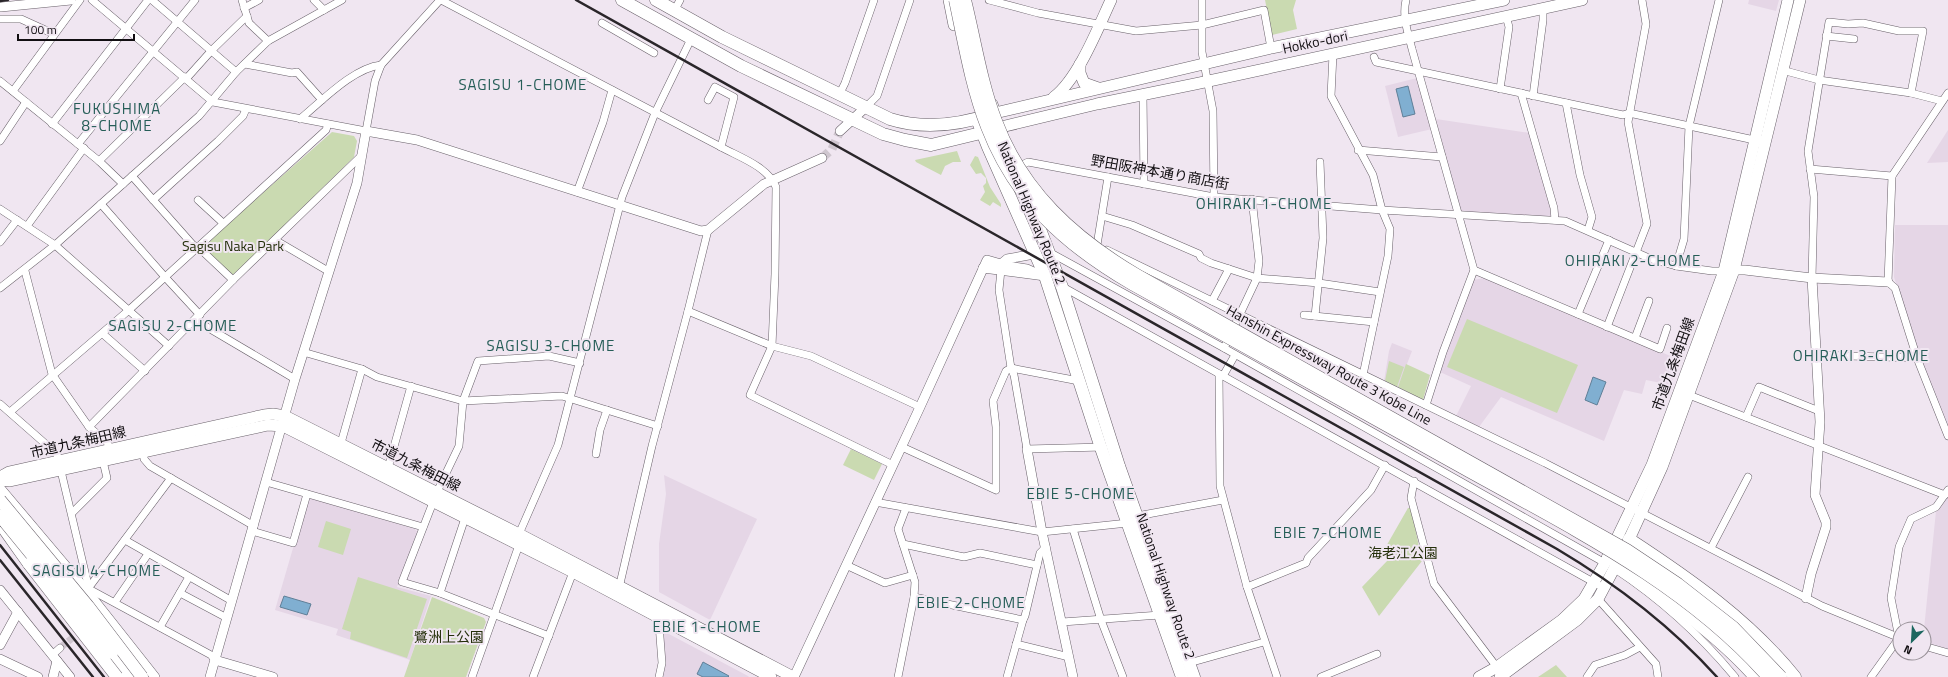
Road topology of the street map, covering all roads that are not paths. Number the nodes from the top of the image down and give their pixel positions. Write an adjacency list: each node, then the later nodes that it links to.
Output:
1 (71, 0): 30 (street)
2 (80, 0): 43 (street)
3 (92, 0): 42 (street)
4 (148, 0): 42 (street)
5 (152, 0): 38 (street)
6 (195, 0): 38 (street)
7 (242, 0): 31 (street)
8 (259, 0): 31 (street)
9 (314, 0): 33 (street)
10 (342, 0): 33 (street)
11 (440, 0): 58 (street); 68 (street)
12 (622, 0): 47 (highway, National Highway Route 2)
13 (656, 0): 29 (highway)
14 (874, 0): 74 (street)
15 (910, 0): 84 (street)
16 (949, 0): 90 (main road)
17 (955, 0): 327 (highway, Hanshin Expressway Route 3 Kobe Line, bridge)
18 (967, 0): 86 (main road); 328 (highway, Hanshin Expressway Route 3 Kobe Line, bridge)
19 (989, 0): 40 (street)
20 (1111, 0): 40 (main road)
21 (1202, 0): 41 (street)
22 (1406, 0): 37 (street)
23 (1504, 0): 37 (main road, Hokko-dori)
24 (1582, 0): 32 (main road, Hokko-dori)
25 (1642, 0): 87 (street)
26 (1719, 0): 93 (street)
27 (1788, 0): 99 (main road, 市道九条梅田線)
28 (1800, 0): 60 (main road, 市道九条梅田線)
29 (677, 5): 74 (highway)
30 (2, 6)
31 (244, 8): 34 (street)
32 (1543, 8): 35 (main road, Hokko-dori); 75 (street)
33 (324, 10): 48 (street)
34 (247, 16): 48 (street); 51 (street)
35 (1506, 16): 45 (main road, Hokko-dori); 67 (street)
36 (0, 19): 43 (street)
37 (1405, 20): 45 (street); 49 (main road, Hokko-dori)
38 (177, 21): 50 (street); 51 (street)
39 (602, 23): 52 (street)
40 (1099, 24): 41 (street); 56 (main road)
41 (1202, 25): 49 (street); 57 (street)
42 (126, 27): 50 (street); 91 (street)
43 (54, 34): 69 (street)
44 (1826, 36): 46 (street); 64 (street); 71 (street)
45 (1409, 38): 53 (main road, Hokko-dori); 59 (street)
46 (1854, 38)
47 (691, 39): 85 (street); 89 (highway, National Highway Route 2)
48 (268, 41): 55 (street)
49 (1271, 48): 57 (main road, Hokko-dori)
50 (154, 50): 62 (street); 100 (street)
51 (212, 50): 61 (street); 62 (street)
52 (654, 53)
53 (1333, 54): 65 (main road, Hokko-dori); 102 (street)
54 (1374, 56): 59 (street)
55 (244, 64): 61 (street); 77 (street)
56 (1080, 64): 66 (main road); 76 (main road)
57 (1205, 64): 65 (street); 66 (main road, Hokko-dori)
58 (382, 65): 77 (street); 95 (street)
59 (1417, 70): 67 (street); 104 (street)
60 (1782, 70): 64 (street); 99 (main road, 市道九条梅田線)
61 (236, 72): 81 (street)
62 (186, 78): 81 (street); 106 (street)
63 (0, 80): 69 (street)
64 (1819, 80): 71 (street); 109 (street)
65 (1209, 81): 73 (main road, Hokko-dori); 117 (street)
66 (1098, 88): 76 (main road, Hokko-dori)
67 (1500, 89): 70 (street)
68 (612, 90): 85 (street); 116 (street)
69 (13, 91): 80 (street)
70 (1521, 93): 75 (street); 130 (street)
71 (1911, 93): 79 (street)
72 (1948, 93): 79 (street)
73 (1144, 94): 94 (main road, Hokko-dori); 115 (street)
74 (839, 95): 84 (highway)
75 (1533, 96): 82 (street)
76 (1052, 99): 86 (main road, Hokko-dori)
77 (322, 100): 88 (street)
78 (708, 100): 101 (street)
79 (1942, 101): 111 (street)
80 (26, 102): 91 (street); 98 (street)
81 (213, 102): 83 (street); 110 (street)
82 (1566, 103): 87 (street); 134 (street)
83 (246, 108): 88 (street); 119 (street)
84 (866, 108): 89 (street); 90 (highway)
85 (655, 113): 101 (street); 123 (street)
86 (995, 113): 90 (highway); 94 (highway, National Highway Route 2)
87 (1629, 113): 93 (street); 143 (street)
88 (300, 119): 92 (street)
89 (852, 119): 96 (street); 97 (highway, National Highway Route 2)
90 (977, 119): 97 (highway)
91 (52, 124): 100 (street)
92 (328, 124): 95 (street); 131 (street)
93 (1689, 126): 99 (street); 144 (street)
94 (998, 128): 97 (highway); 108 (highway, National Highway Route 2)
95 (366, 131): 103 (street); 116 (street)
96 (840, 131)
97 (982, 134): 142 (highway, National Highway Route 2)
98 (0, 141)
99 (1760, 141): 150 (main road, 市道九条梅田線)
100 (81, 146): 106 (street); 132 (street)
101 (721, 147): 113 (street)
102 (1358, 150): 104 (street); 125 (street)
103 (361, 156): 135 (street); 149 (street)
104 (1442, 157): 126 (street)
105 (822, 158): 113 (street)
106 (99, 161): 114 (street)
107 (1320, 162): 122 (street)
108 (1015, 169): 112 (street, 野田阪神本通り商店街); 128 (highway, National Highway Route 2)
109 (1810, 169): 111 (street); 154 (street)
110 (132, 176): 114 (street); 119 (street)
111 (1892, 176): 157 (street)
112 (1108, 177): 115 (street, 野田阪神本通り商店街); 127 (street)
113 (773, 179): 133 (street); 176 (street)
114 (123, 184): 121 (street)
115 (1144, 184): 117 (street, 野田阪神本通り商店街)
116 (577, 192): 123 (street)
117 (1214, 197): 118 (street, 野田阪神本通り商店街)
118 (1252, 199): 122 (street, 野田阪神本通り商店街); 153 (street)
119 (153, 200): 140 (street)
120 (198, 200): 131 (street)
121 (101, 204): 138 (street); 152 (street)
122 (1322, 205): 125 (street, 野田阪神本通り商店街); 156 (street)
123 (620, 206): 133 (street); 182 (street)
124 (0, 209): 129 (street)
125 (1382, 210): 126 (street, 野田阪神本通り商店街); 160 (street)
126 (1458, 215): 130 (street, 野田阪神本通り商店街); 148 (street)
127 (1102, 216): 139 (street); 146 (street)
128 (1037, 218): 139 (street); 141 (highway, National Highway Route 2)
129 (17, 220): 132 (street); 137 (street)
130 (1555, 220): 134 (street, 野田阪神本通り商店街)
131 (223, 223): 140 (street)
132 (27, 226): 138 (street)
133 (708, 230): 164 (street)
134 (1588, 230): 136 (street, 野田阪神本通り商店街)
135 (275, 240): 149 (street); 155 (street)
136 (1609, 240): 143 (street, 野田阪神本通り商店街); 166 (street)
137 (0, 242)
138 (55, 245): 147 (street); 163 (street)
139 (1097, 245): 161 (street)
140 (198, 247): 152 (street); 155 (street)
141 (1049, 252): 158 (highway, National Highway Route 2); 177 (street)
142 (1034, 254): 145 (street); 151 (highway, National Highway Route 2)
143 (1637, 254): 144 (street, 野田阪神本通り商店街); 171 (street)
144 (1676, 266): 150 (street, 野田阪神本通り商店街)
145 (1001, 267): 151 (street); 183 (street); 197 (street)
146 (1229, 269): 153 (street); 161 (street)
147 (25, 270): 159 (street); 186 (street)
148 (1474, 270): 166 (street); 196 (street)
149 (328, 271): 178 (street)
150 (1729, 271): 154 (street); 192 (main road, 市道九条梅田線); 233 (main road, 市道九条梅田線)
151 (1045, 276): 158 (street); 190 (highway, National Highway Route 2)
152 (165, 277): 163 (street); 169 (street)
153 (1257, 278): 156 (street); 165 (street)
154 (1812, 278): 157 (street); 180 (street)
155 (233, 280): 169 (street)
156 (1319, 282): 160 (street); 168 (street)
157 (1888, 282): 181 (street)
158 (1062, 287): 187 (street); 208 (highway, National Highway Route 2)
159 (0, 288)
160 (1380, 292): 170 (street)
161 (1212, 301): 165 (street)
162 (1649, 301): 174 (street)
163 (129, 310): 173 (street); 175 (street)
164 (688, 311): 176 (street); 203 (street)
165 (1240, 314): 177 (street); 188 (street)
166 (1578, 314): 171 (street)
167 (1304, 315): 168 (street)
168 (1315, 316): 170 (street)
169 (198, 318): 175 (street); 189 (street)
170 (1374, 322): 188 (street)
171 (1607, 326): 174 (street)
172 (1667, 328): 174 (street)
173 (103, 334): 185 (street); 186 (street)
174 (1635, 338)
175 (169, 346): 185 (street)
176 (772, 346): 197 (street); 215 (street)
177 (1224, 348): 179 (street)
178 (303, 352): 184 (street); 189 (street)
179 (1235, 355): 187 (street); 252 (street)
180 (1816, 355): 181 (street); 199 (street)
181 (1917, 358): 205 (street)
182 (580, 363): 193 (street); 194 (street)
183 (1011, 368): 190 (street); 209 (street); 211 (street)
184 (362, 369): 191 (street); 206 (street)
185 (145, 371): 204 (street)
186 (52, 374): 200 (street); 204 (street)
187 (1221, 375): 216 (street); 230 (street)
188 (1363, 375): 196 (street)
189 (294, 379): 202 (street)
190 (1079, 381): 208 (highway, National Highway Route 2)
191 (411, 386): 194 (street); 218 (street)
192 (1689, 395): 201 (street); 235 (main road, 市道九条梅田線)
193 (570, 398): 194 (street); 198 (street); 247 (street)
194 (463, 401): 228 (street)
195 (0, 404): 200 (street)
196 (1426, 405): 233 (street)
197 (920, 407): 209 (street)
198 (607, 410): 203 (street); 213 (street)
199 (1819, 411): 201 (street); 207 (street)
200 (10, 412): 217 (street)
201 (1746, 417): 207 (street)
202 (284, 421): 206 (main road, 市道九条梅田線); 210 (main road, 市道九条梅田線); 212 (main road, 市道九条梅田線); 224 (street); 228 (main road, 市道九条梅田線)
203 (658, 426): 263 (street)
204 (89, 427): 210 (street)
205 (1948, 436)
206 (341, 443): 218 (main road, 市道九条梅田線)
207 (1818, 445): 226 (street); 267 (street)
208 (1106, 446): 211 (street); 239 (highway, National Highway Route 2)
209 (902, 447): 215 (street)
210 (110, 449): 217 (main road, 市道九条梅田線)
211 (1027, 449): 244 (street)
212 (144, 452): 214 (main road, 市道九条梅田線); 221 (street)
213 (596, 454)
214 (103, 462): 217 (main road, 市道九条梅田線); 234 (street)
215 (893, 465): 231 (street)
216 (1385, 465): 223 (street); 260 (street)
217 (60, 466): 219 (main road, 市道九条梅田線); 222 (main road, 市道九条梅田線); 234 (street)
218 (388, 468): 228 (main road, 市道九条梅田線)
219 (0, 477)
220 (1748, 477): 250 (street)
221 (171, 478): 242 (street); 246 (street)
222 (0, 480)
223 (1414, 481): 259 (street); 299 (street)
224 (266, 482): 227 (street); 242 (street)
225 (0, 488): 236 (street)
226 (1946, 492): 279 (street)
227 (307, 494): 241 (street); 242 (street)
228 (435, 497): 238 (main road, 市道九条梅田線); 241 (street); 247 (main road, 市道九条梅田線)
229 (0, 500): 305 (highway, bridge)
230 (1222, 500): 239 (street); 260 (street)
231 (875, 502): 232 (street); 254 (street)
232 (906, 508): 244 (street); 248 (street)
233 (1632, 508): 235 (street); 252 (main road, 市道九条梅田線)
234 (72, 513): 262 (street)
235 (1642, 513): 245 (main road, 市道九条梅田線); 250 (street)
236 (24, 515): 253 (highway); 262 (street)
237 (0, 516): 304 (highway, bridge)
238 (465, 518): 247 (main road, 市道九条梅田線); 265 (street)
239 (1132, 519): 243 (street); 274 (highway, National Highway Route 2); 298 (highway, National Highway Route 2)
240 (0, 523): 253 (highway)
241 (424, 527): 265 (street)
242 (253, 528): 269 (street)
243 (1073, 529): 244 (street); 278 (street)
244 (1042, 532): 249 (street)
245 (1630, 539): 252 (main road, 市道九条梅田線); 329 (highway)
246 (125, 540): 251 (street); 262 (street)
247 (519, 540): 256 (main road, 市道九条梅田線); 263 (main road, 市道九条梅田線); 273 (street)
248 (903, 544): 255 (street); 257 (street)
249 (1046, 547): 255 (street); 280 (street)
250 (1711, 548): 267 (street)
251 (148, 554): 258 (street); 270 (street)
252 (1611, 563): 259 (main road, 市道九条梅田線); 325 (street); 326 (highway)
253 (29, 564): 303 (highway, bridge)
254 (846, 565): 257 (street); 313 (street)
255 (1037, 565): 277 (street)
256 (573, 572): 263 (main road, 市道九条梅田線); 284 (street)
257 (913, 575): 266 (street)
258 (189, 577): 264 (street); 269 (street)
259 (1600, 585): 268 (main road, 市道九条梅田線); 299 (main road, 市道九条梅田線)
260 (1247, 587): 285 (street)
261 (0, 590): 271 (street)
262 (88, 590): 270 (street); 272 (street)
263 (618, 590): 276 (main road, 市道九条梅田線); 313 (main road, 市道九条梅田線)
264 (180, 593): 275 (street); 281 (street)
265 (440, 593): 273 (street)
266 (914, 597): 277 (street); 314 (street)
267 (1806, 598): 282 (street)
268 (1598, 599): 288 (street); 299 (main road, 市道九条梅田線)
269 (232, 601): 275 (street)
270 (115, 602): 281 (street)
271 (18, 612): 287 (street); 295 (street)
272 (104, 612): 283 (street); 306 (street)
273 (494, 614): 284 (street); 309 (street)
274 (1160, 615): 278 (street); 318 (highway, National Highway Route 2)
275 (226, 618): 297 (street)
276 (661, 618): 311 (street); 312 (main road, 市道九条梅田線)
277 (1023, 620): 286 (street)
278 (1101, 620): 280 (street); 317 (street)
279 (1896, 621)
280 (1062, 622): 294 (street)
281 (160, 627): 297 (street)
282 (1892, 635)
283 (76, 636)
284 (549, 636): 310 (street)
285 (1264, 642): 298 (street); 320 (street)
286 (1016, 644): 294 (street); 315 (street)
287 (0, 645)
288 (1640, 647): 323 (street); 324 (street)
289 (60, 648): 295 (street)
290 (1932, 648): 292 (street)
291 (1892, 649): 330 (street)
292 (1948, 653)
293 (1377, 654): 321 (street)
294 (1069, 656): 316 (street)
295 (55, 658): 301 (street); 302 (street)
296 (0, 660): 300 (street)
297 (214, 660): 307 (street); 308 (street)
298 (1190, 663): 319 (highway, National Highway Route 2)
299 (1501, 674): 322 (main road, 市道九条梅田線)
300 (38, 677)
301 (53, 677)
302 (70, 677)
303 (117, 677)
304 (129, 677)
305 (142, 677)
306 (155, 677)
307 (210, 677)
308 (273, 677)
309 (472, 677)
310 (533, 677)
311 (659, 677)
312 (771, 677)
313 (793, 677)
314 (898, 677)
315 (1007, 677)
316 (1073, 677)
317 (1123, 677)
318 (1182, 677)
319 (1194, 677)
320 (1276, 677)
321 (1321, 677)
322 (1479, 677)
323 (1587, 677)
324 (1658, 677)
325 (1735, 677)
326 (1755, 677)
327 (1768, 677)
328 (1781, 677)
329 (1795, 677)
330 (1871, 677)

